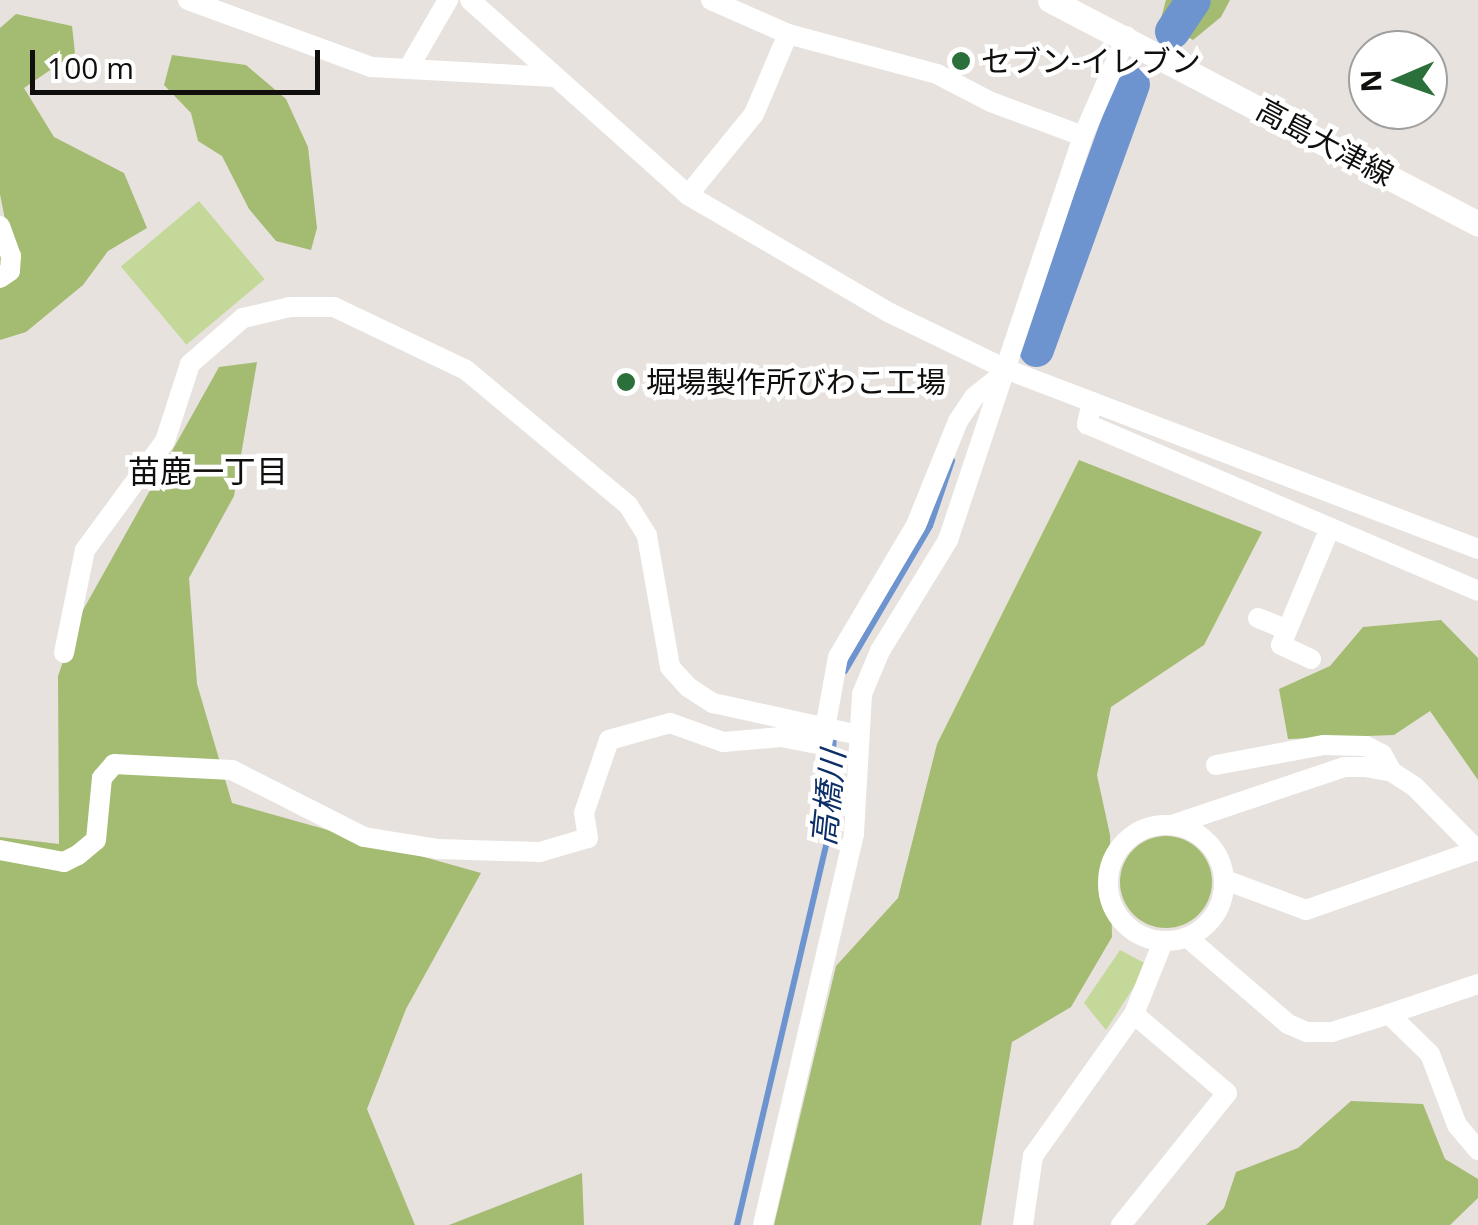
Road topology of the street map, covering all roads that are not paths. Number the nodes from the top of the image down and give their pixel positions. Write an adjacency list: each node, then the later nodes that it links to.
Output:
1 (188, 0): 8 (street)
2 (448, 0): 8 (street)
3 (470, 0): 9 (street)
4 (710, 0): 6 (street)
5 (1050, 0): 7 (main road)
6 (788, 34): 10 (street); 11 (street)
7 (1135, 40): 10 (street); 12 (main road, 高島大津線)
8 (408, 69): 9 (street)
9 (554, 77): 11 (street)
10 (1083, 136): 15 (street)
11 (688, 196): 15 (street)
12 (1478, 224)
13 (0, 226): 14 (street)
14 (0, 278)
15 (1008, 370): 16 (street); 24 (street); 25 (street)
16 (1092, 402): 17 (street); 18 (street)
17 (1330, 528): 19 (street); 21 (street)
18 (1478, 550)
19 (1478, 591)
20 (1258, 618): 21 (street)
21 (1287, 630): 23 (street)
22 (64, 653): 24 (street)
23 (1311, 659)
24 (825, 729): 25 (street); 29 (street)
25 (858, 735): 40 (street)
26 (1216, 765): 27 (street)
27 (1392, 772): 28 (street); 30 (street)
28 (1175, 824): 31 (street); 33 (street)
29 (0, 850)
30 (1478, 850): 31 (street)
31 (1225, 880): 32 (street)
32 (1188, 938): 33 (street); 36 (street)
33 (1162, 942): 35 (street)
34 (1478, 984): 36 (street)
35 (1134, 1014): 41 (street); 42 (street)
36 (1389, 1014): 38 (street)
37 (1478, 1118): 38 (street)
38 (1457, 1125): 39 (street)
39 (1478, 1150)
40 (762, 1225)
41 (1023, 1225)
42 (1121, 1225)

